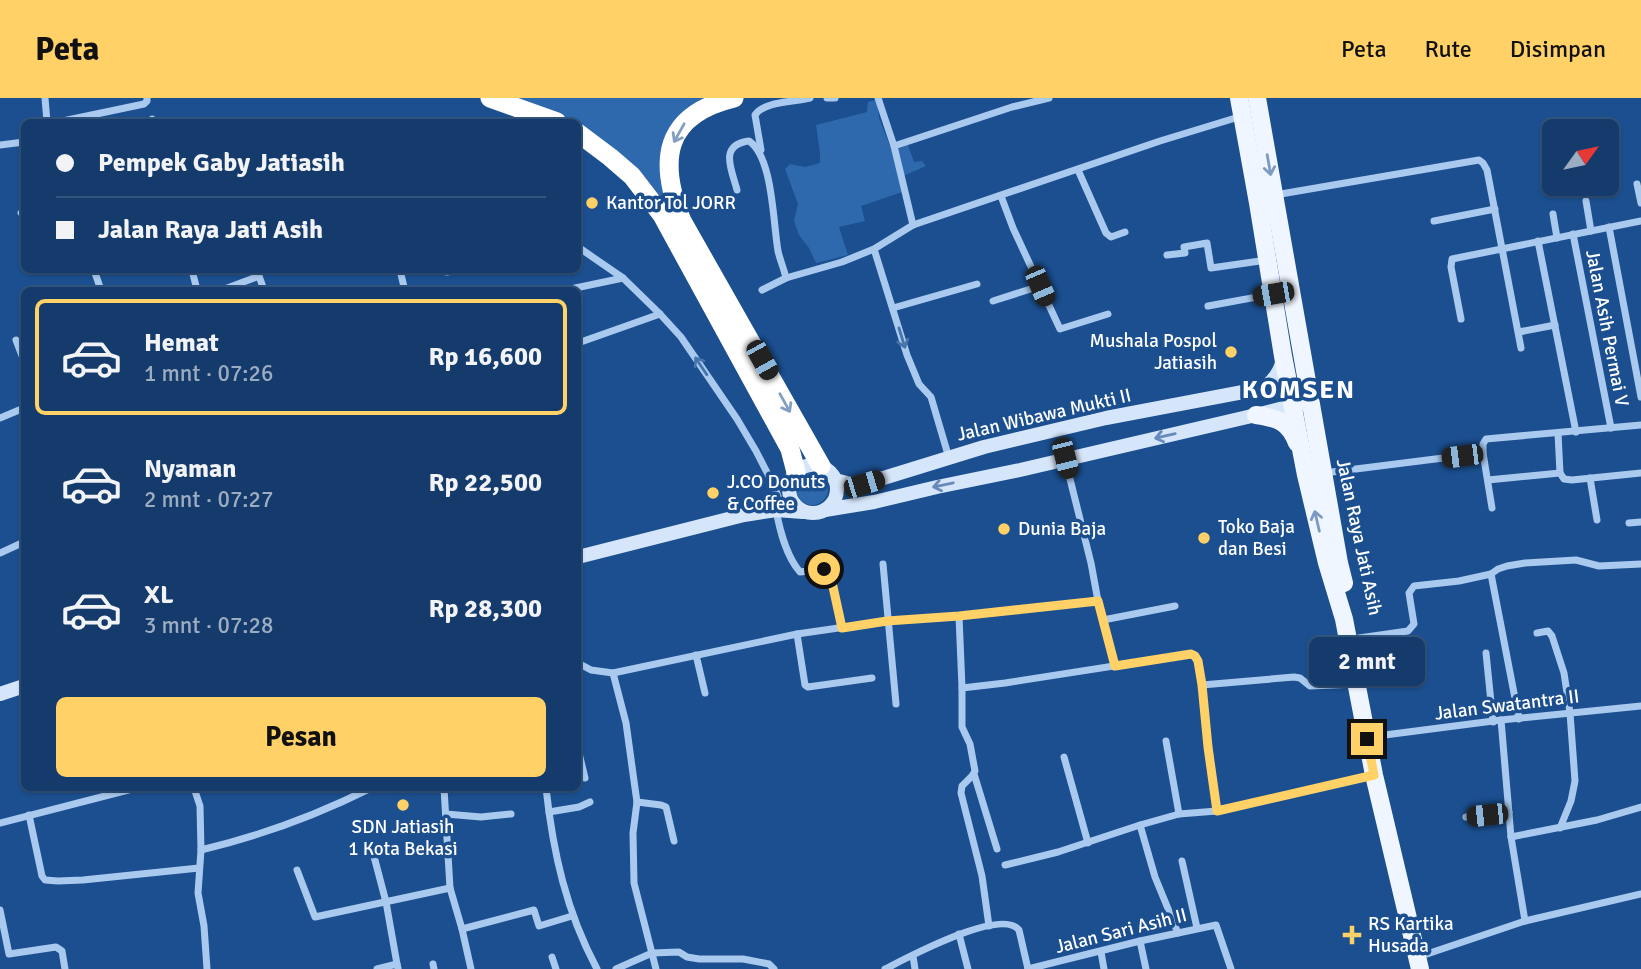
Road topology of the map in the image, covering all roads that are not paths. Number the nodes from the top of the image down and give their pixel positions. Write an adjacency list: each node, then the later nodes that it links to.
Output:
1 (45, 98): 12 (street)
2 (146, 98): 13 (street)
3 (490, 98): 14 (highway)
4 (734, 98): 85 (highway, one-way to 85)
5 (810, 98): 19 (street)
6 (827, 98): 7 (street)
7 (835, 98)
8 (878, 98): 18 (street)
9 (1049, 98): 18 (street)
10 (1257, 98): 23 (main road, Jalan Raya Jati Asih, one-way to 23)
11 (1241, 107): 20 (street); 42 (main road, Jalan Raya Jati Asih)
12 (47, 119)
13 (72, 119)
14 (549, 119)
15 (581, 135): 90 (highway)
16 (21, 142): 17 (street)
17 (0, 145)
18 (894, 146): 31 (street)
19 (762, 155): 22 (street); 45 (street)
20 (1078, 170): 24 (street); 34 (street)
21 (1637, 184): 26 (street)
22 (737, 190)
23 (1275, 195): 27 (street); 67 (main road, Jalan Raya Jati Asih)
24 (1001, 196): 31 (street); 47 (street)
25 (1586, 201): 33 (street)
26 (1641, 203)
27 (1495, 209): 30 (street); 40 (street)
28 (1553, 214): 36 (street)
29 (1641, 220): 32 (street)
30 (1434, 221)
31 (913, 225): 39 (street)
32 (1609, 227): 33 (street); 69 (street)
33 (1591, 231): 35 (street)
34 (1125, 232)
35 (1573, 234): 36 (street); 78 (street, Jalan Asih Permai V)
36 (1557, 238): 37 (street)
37 (1538, 242): 40 (street); 60 (street)
38 (581, 249): 44 (street)
39 (874, 249): 45 (street); 56 (street)
40 (1503, 249): 59 (street); 61 (street)
41 (1167, 255): 42 (street)
42 (1268, 259): 53 (main road, Jalan Raya Jati Asih)
43 (401, 273): 50 (street)
44 (623, 278): 51 (street); 57 (street)
45 (786, 278): 52 (street)
46 (977, 284): 56 (street)
47 (1040, 286): 54 (street); 58 (street)
48 (230, 287): 49 (street)
49 (263, 287)
50 (404, 287)
51 (580, 287)
52 (762, 290)
53 (1273, 294): 55 (street); 66 (main road, Jalan Raya Jati Asih)
54 (993, 301)
55 (1208, 306)
56 (893, 308): 83 (street, one-way to 83)
57 (660, 314): 63 (street); 94 (street, one-way to 57)
58 (1108, 314)
59 (1461, 319)
60 (1555, 326): 61 (street); 79 (street)
61 (1519, 332): 64 (street)
62 (16, 340): 65 (street)
63 (581, 342)
64 (1521, 348)
65 (21, 353)
66 (1283, 356): 68 (main road, Jalan Raya Jati Asih); 71 (main road, Jalan Wibawa Mukti II)
67 (1306, 372): 68 (main road); 70 (main road, Jalan Raya Jati Asih)
68 (1288, 378): 72 (main road, Jalan Raya Jati Asih)
69 (1641, 397)
70 (1311, 401): 72 (main road); 86 (main road, Jalan Raya Jati Asih)
71 (1193, 402): 77 (main road); 83 (main road, Jalan Wibawa Mukti II)
72 (1293, 405): 74 (main road); 82 (main road, Jalan Raya Jati Asih)
73 (21, 409): 75 (street)
74 (1256, 415): 77 (main road); 82 (main road)
75 (0, 418)
76 (1641, 425): 78 (street, Jalan Asih Permai V)
77 (1205, 427): 84 (main road, one-way to 84)
78 (1611, 428): 79 (street, Jalan Asih Permai V)
79 (1576, 432): 80 (street, Jalan Asih Permai V)
80 (1558, 433): 81 (street, Jalan Asih Permai V); 87 (street)
81 (1483, 453): 86 (street); 92 (street)
82 (1303, 456): 121 (main road, Jalan Raya Jati Asih, one-way to 82)
83 (949, 457): 91 (main road, Jalan Wibawa Mukti II)
84 (1065, 458): 95 (main road, one-way to 95); 106 (street)
85 (821, 466): 90 (main road); 91 (main road)
86 (1324, 473): 114 (main road, Jalan Raya Jati Asih)
87 (1559, 473): 89 (street); 92 (street)
88 (1641, 473): 89 (street)
89 (1590, 478): 97 (street)
90 (792, 480): 94 (main road); 96 (main road)
91 (835, 480): 95 (main road)
92 (1488, 480): 93 (street)
93 (1492, 508)
94 (779, 510): 96 (main road); 102 (main road); 111 (street)
95 (825, 510): 96 (main road)
96 (803, 512)
97 (1597, 520)
98 (1641, 522): 99 (street)
99 (1629, 523)
100 (21, 542): 101 (street)
101 (0, 553)
102 (581, 556)
103 (883, 564): 110 (street)
104 (1641, 564): 105 (street)
105 (1491, 574): 114 (street); 130 (street)
106 (1098, 601): 108 (street); 109 (street)
107 (1175, 606): 109 (street)
108 (959, 616): 110 (street); 124 (street)
109 (1103, 620): 118 (street)
110 (887, 621): 111 (street); 127 (street)
111 (842, 628): 113 (street)
112 (1536, 633): 129 (street)
113 (797, 635): 116 (street); 120 (street)
114 (1359, 638): 132 (main road, Jalan Raya Jati Asih)
115 (1486, 653): 131 (street)
116 (696, 654): 119 (street); 125 (street)
117 (581, 665): 119 (street)
118 (1115, 666): 122 (street); 124 (street)
119 (613, 673): 145 (street)
120 (872, 678)
121 (1356, 684): 122 (street); 137 (main road, Jalan Raya Jati Asih)
122 (1202, 685): 148 (street)
123 (21, 687): 126 (main road)
124 (962, 688): 136 (street)
125 (705, 693)
126 (0, 694)
127 (896, 704)
128 (1641, 706): 129 (street, Jalan Swatantra II)
129 (1570, 713): 130 (street, Jalan Swatantra II); 157 (street)
130 (1519, 719): 131 (street, Jalan Swatantra II)
131 (1497, 721): 132 (street, Jalan Swatantra II); 149 (street)
132 (1377, 736): 187 (main road, Jalan Raya Jati Asih)
133 (1166, 741): 152 (street)
134 (1064, 757): 160 (street)
135 (581, 761): 138 (street)
136 (974, 774): 162 (street); 174 (street)
137 (1374, 775): 148 (street); 187 (main road, Jalan Raya Jati Asih)
138 (585, 778)
139 (125, 791): 153 (street)
140 (195, 791): 163 (street)
141 (365, 791): 163 (street)
142 (444, 791): 150 (street)
143 (546, 791): 147 (street)
144 (590, 802): 147 (street)
145 (637, 802): 159 (street); 181 (street)
146 (1641, 807): 157 (street)
147 (549, 811): 172 (street)
148 (1217, 811): 152 (street)
149 (1509, 813): 154 (street); 158 (street)
150 (446, 814): 151 (street); 168 (street)
151 (511, 814)
152 (1180, 814): 156 (street)
153 (29, 816): 155 (street); 166 (street)
154 (1466, 817)
155 (0, 823)
156 (1140, 825): 160 (street); 177 (street)
157 (1560, 828): 158 (street)
158 (1511, 837): 173 (street)
159 (674, 841)
160 (1088, 843): 165 (street)
161 (371, 845): 170 (street)
162 (997, 849)
163 (201, 850): 166 (street)
164 (1182, 861): 175 (street)
165 (1006, 865)
166 (199, 868): 190 (street)
167 (297, 870): 170 (street)
168 (450, 888): 170 (street); 176 (street)
169 (1641, 894): 173 (street)
170 (386, 902): 188 (street)
171 (0, 911): 182 (street)
172 (572, 916): 176 (street); 194 (street)
173 (1525, 921): 187 (street)
174 (989, 926): 178 (street); 202 (street)
175 (1197, 928): 177 (street, Jalan Sari Asih II); 205 (street, Jalan Sari Asih II)
176 (462, 929): 192 (street)
177 (1178, 933): 179 (street, Jalan Sari Asih II)
178 (959, 934): 184 (street); 201 (street)
179 (1140, 941): 180 (street, Jalan Sari Asih II); 204 (street)
180 (1101, 952): 202 (street, Jalan Sari Asih II); 203 (street)
181 (652, 953): 186 (street); 195 (street); 196 (street)
182 (9, 954): 183 (street); 189 (street)
183 (0, 956)
184 (913, 956): 199 (street); 200 (street)
185 (552, 957): 193 (street)
186 (713, 960): 197 (street); 198 (street)
187 (1426, 964)
188 (398, 967): 191 (street)
189 (65, 969)
190 (207, 969)
191 (377, 969)
192 (471, 969)
193 (556, 969)
194 (597, 969)
195 (616, 969)
196 (656, 969)
197 (715, 969)
198 (774, 969)
199 (885, 969)
200 (915, 969)
201 (968, 969)
202 (1028, 969)
203 (1104, 969)
204 (1146, 969)
205 (1231, 969)

